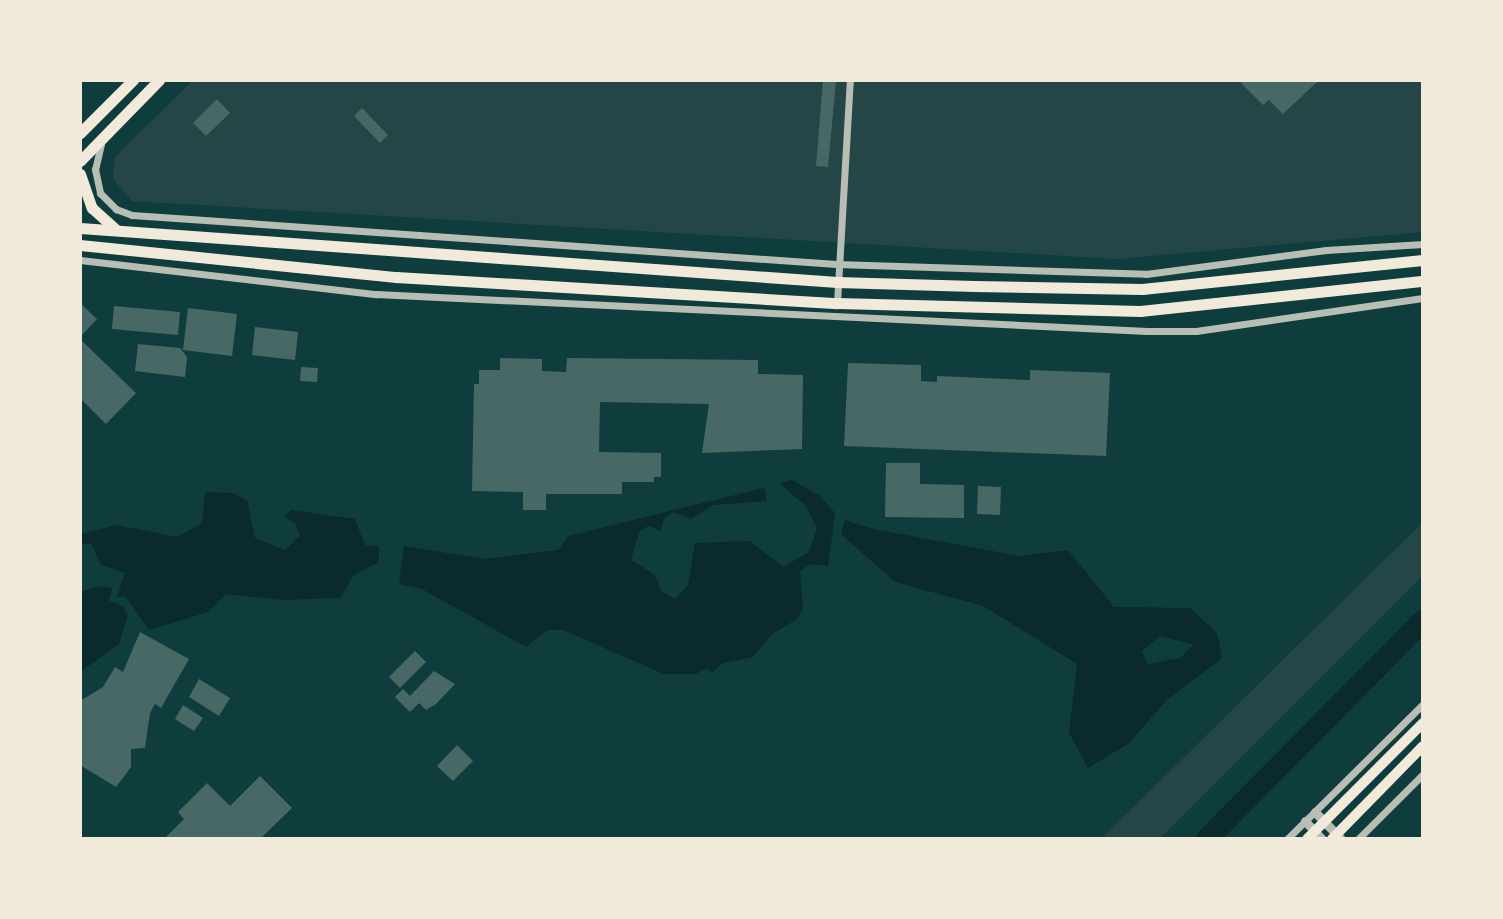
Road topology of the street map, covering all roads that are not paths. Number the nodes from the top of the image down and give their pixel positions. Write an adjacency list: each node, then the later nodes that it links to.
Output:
1 (133, 80): 5 (main road)
2 (159, 80): 4 (main road)
3 (850, 80): 15 (street)
4 (115, 125): 6 (main road); 15 (street)
5 (80, 133)
6 (83, 158): 7 (main road)
7 (80, 168)
8 (80, 174): 10 (main road)
9 (80, 228): 10 (main road)
10 (123, 233): 17 (main road)
11 (1423, 244): 15 (street)
12 (80, 245): 19 (main road)
13 (80, 260): 18 (street)
14 (1423, 260): 17 (main road)
15 (836, 264): 17 (street)
16 (1423, 281): 19 (main road)
17 (837, 282): 19 (street)
18 (1423, 298)
19 (837, 303)
20 (1423, 704): 24 (street)
21 (1423, 723): 26 (main road)
22 (1423, 746): 28 (main road)
23 (1423, 774): 30 (street)
24 (1315, 812): 25 (street); 26 (street)
25 (1305, 821): 27 (street); 29 (street)
26 (1324, 822): 27 (main road); 28 (street)
27 (1315, 836)
28 (1337, 837)
29 (1287, 839)
30 (1358, 839)

